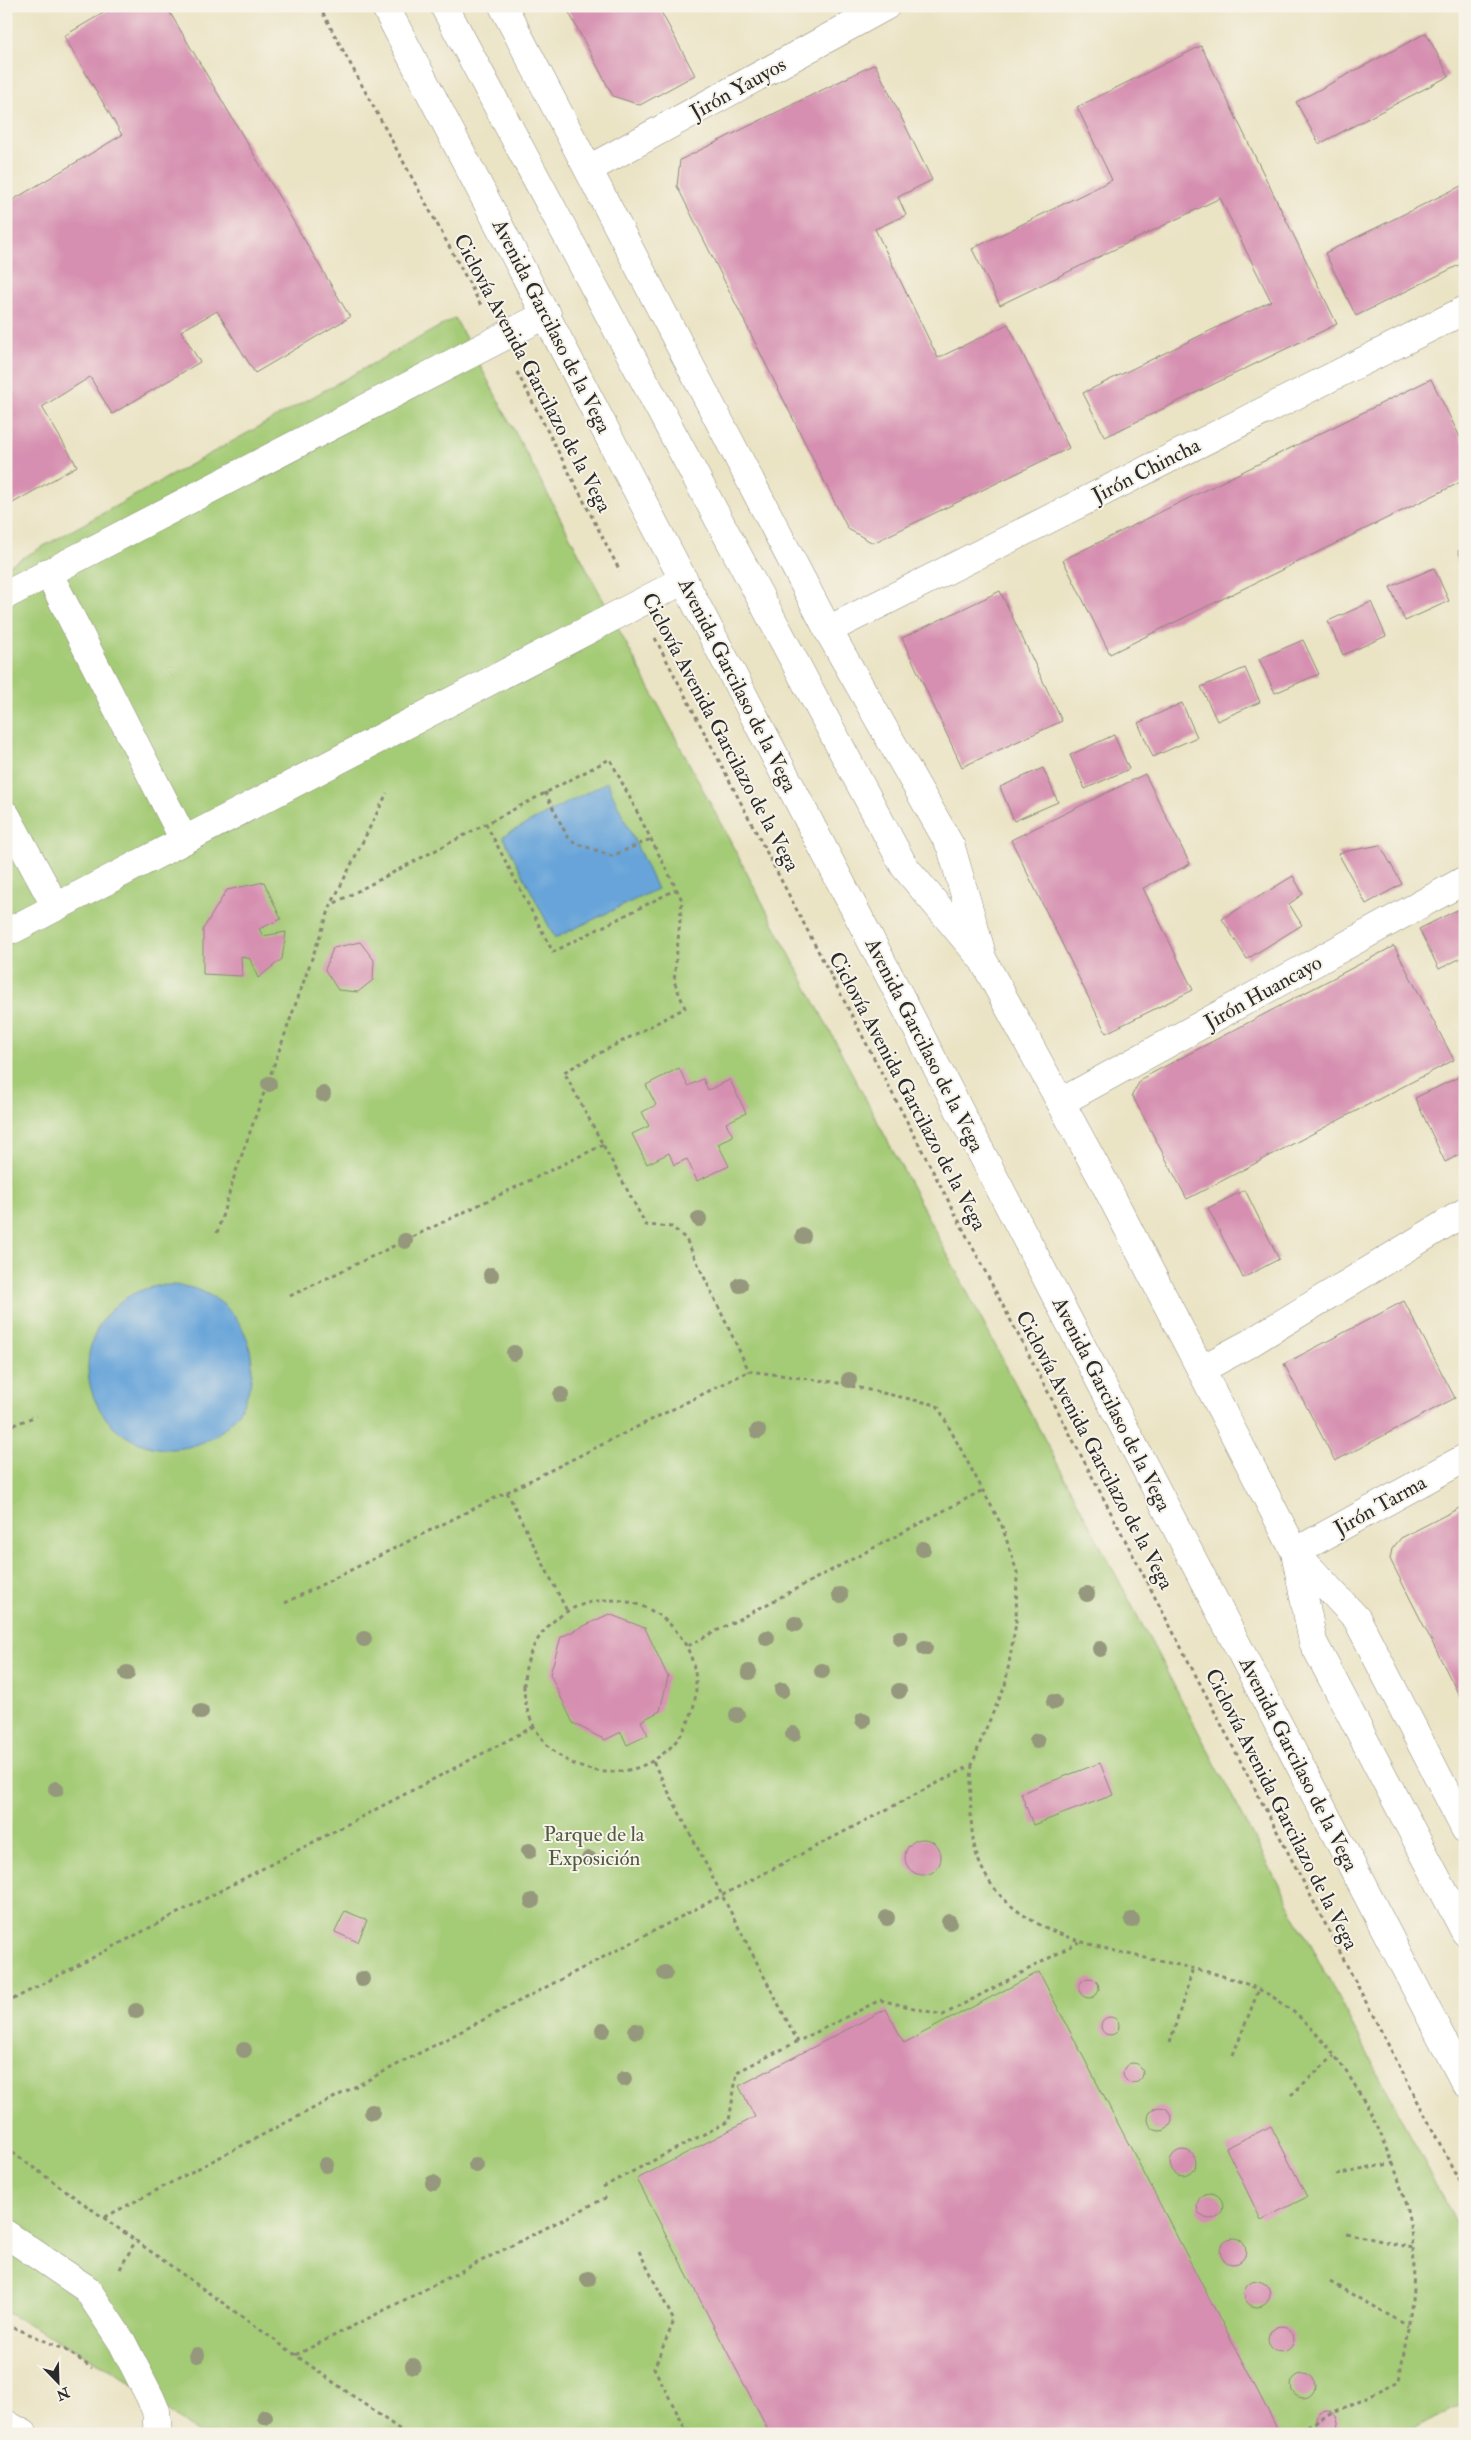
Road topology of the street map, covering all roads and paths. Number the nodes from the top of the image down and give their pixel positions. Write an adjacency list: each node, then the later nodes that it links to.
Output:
1 (319, 6): 9 (path, Ciclovía Avenida Garcilazo de la Vega)
2 (386, 6): 8 (main road, Avenida Garcilaso de la Vega)
3 (444, 6): 26 (main road)
4 (503, 6): 6 (main road)
5 (886, 6): 6 (main road, Jirón Yauyos)
6 (589, 170): 14 (main road)
7 (1465, 310): 14 (main road, Jirón Chincha)
8 (547, 314): 9 (main road); 11 (main road, Avenida Garcilaso de la Vega)
9 (500, 339): 10 (main road); 13 (path, Ciclovía Avenida Garcilazo de la Vega)
10 (48, 572): 12 (main road); 20 (main road)
11 (684, 580): 13 (main road); 57 (main road, Avenida Garcilaso de la Vega)
12 (6, 595)
13 (638, 604): 20 (main road); 63 (path, Ciclovía Avenida Garcilazo de la Vega)
14 (828, 630): 26 (main road)
15 (545, 792): 18 (path); 19 (path); 19 (path)
16 (388, 793): 23 (path)
17 (6, 815): 24 (main road)
18 (486, 824): 22 (path); 23 (path)
19 (651, 839): 22 (path)
20 (184, 840): 24 (main road)
21 (1465, 880): 27 (main road, Jirón Huancayo)
22 (677, 889): 28 (path)
23 (331, 905): 30 (path)
24 (56, 907): 25 (main road)
25 (14, 929)
26 (983, 960): 27 (main road)
27 (1061, 1102): 32 (main road)
28 (603, 1144): 31 (path); 33 (path)
29 (1465, 1212): 32 (main road)
30 (216, 1233)
31 (290, 1296)
32 (1202, 1369): 39 (main road)
33 (749, 1371): 37 (path); 38 (path)
34 (36, 1416): 35 (path)
35 (6, 1428)
36 (1465, 1458): 39 (main road, Jirón Tarma)
37 (984, 1490): 42 (path); 45 (path)
38 (507, 1492): 40 (path); 41 (path)
39 (1296, 1552): 46 (main road); 48 (main road)
40 (285, 1603)
41 (567, 1611): 42 (path); 43 (path)
42 (688, 1646): 44 (path)
43 (533, 1727): 44 (path); 52 (path)
44 (653, 1762): 47 (path)
45 (972, 1765): 47 (path); 49 (path)
46 (1465, 1830)
47 (723, 1895): 53 (path); 65 (path)
48 (1465, 1932)
49 (1080, 1942): 50 (path); 53 (path)
50 (1193, 1968): 51 (path); 54 (path)
51 (1259, 1989): 55 (path); 56 (path)
52 (6, 2003)
53 (798, 2042): 62 (path)
54 (1170, 2043)
55 (1233, 2055)
56 (1334, 2056): 58 (path); 60 (path)
57 (1465, 2083)
58 (1291, 2095)
59 (6, 2148): 65 (path)
60 (1394, 2162): 61 (path); 68 (path)
61 (1336, 2174)
62 (603, 2187)
63 (1465, 2192)
64 (609, 2196): 72 (path)
65 (104, 2217): 72 (path)
66 (1346, 2233): 68 (path)
67 (6, 2234): 75 (main road)
68 (1413, 2248): 71 (path)
69 (638, 2251): 77 (path)
70 (1330, 2282): 71 (path)
71 (1408, 2326): 78 (path)
72 (296, 2355): 76 (path)
73 (6, 2424): 74 (main road)
74 (24, 2434)
75 (158, 2434)
76 (406, 2434)
77 (688, 2434)
78 (1303, 2434)

